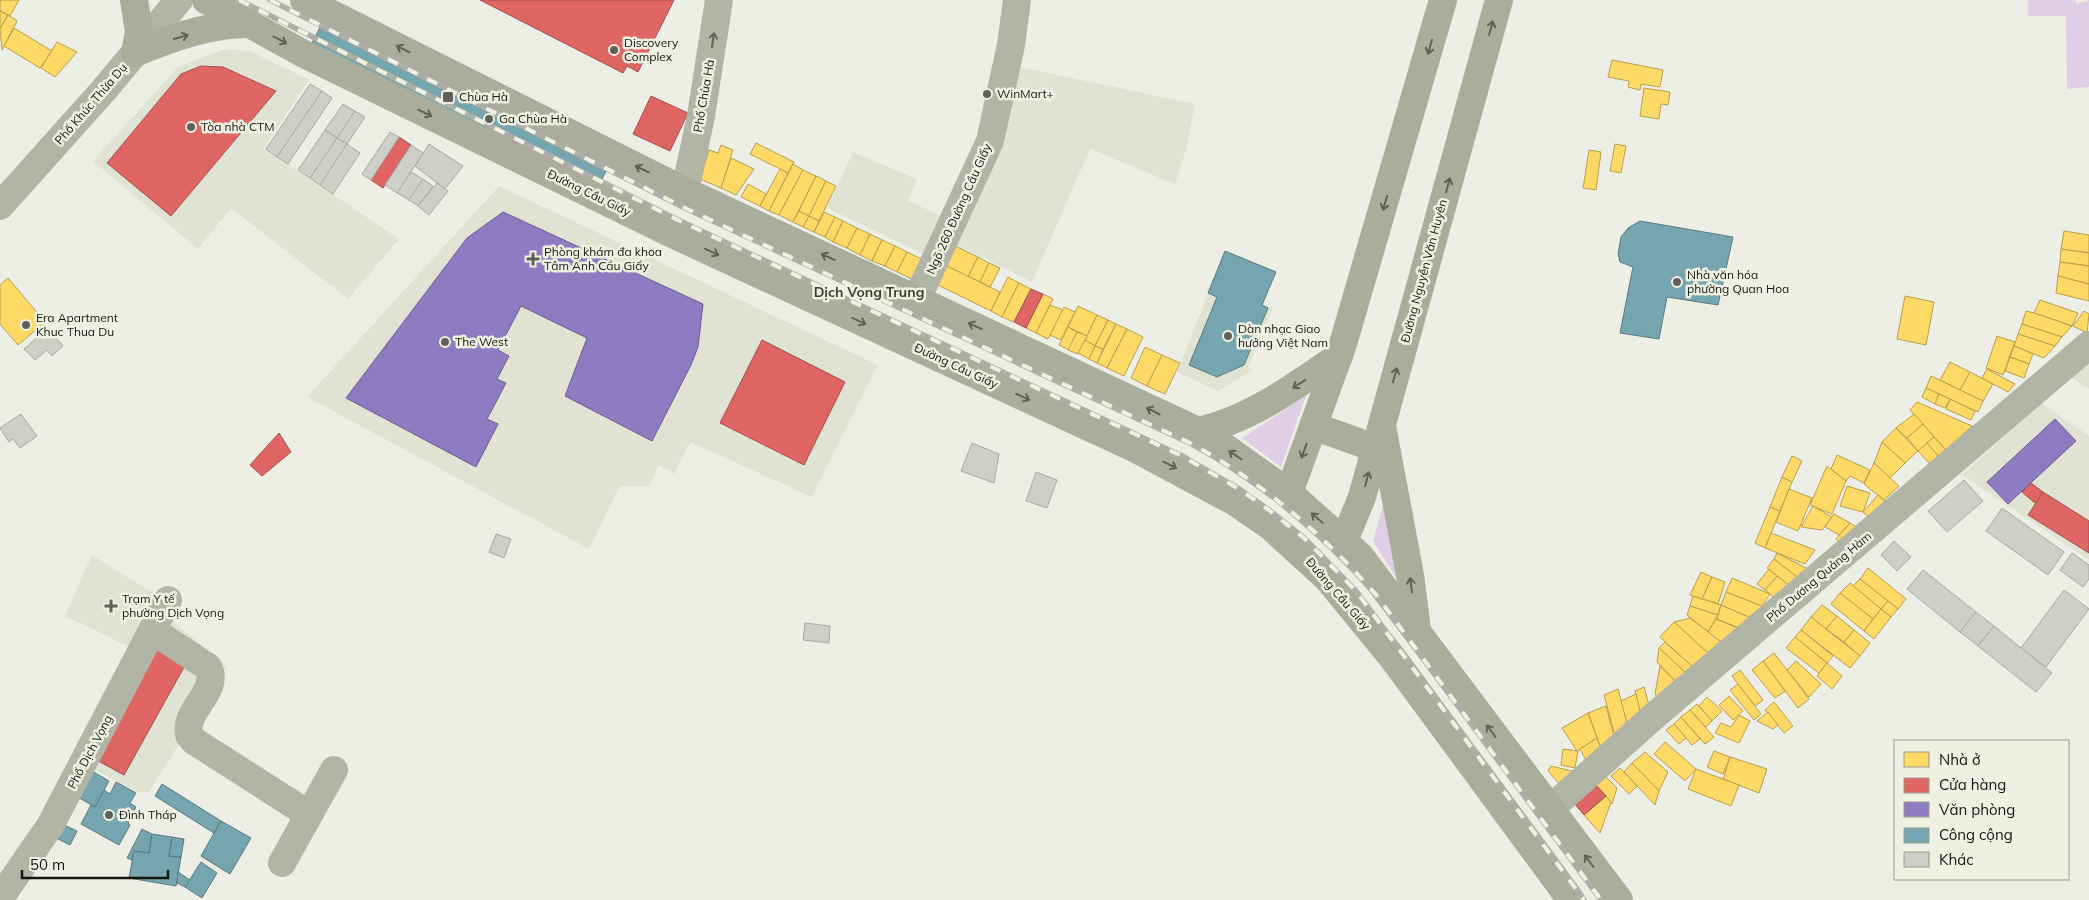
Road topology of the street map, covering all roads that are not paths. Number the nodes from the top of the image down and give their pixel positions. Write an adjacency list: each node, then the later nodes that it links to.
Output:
1 (134, 0): 10 (main road)
2 (179, 0): 10 (street, Phố Khúc Thừa Dụ)
3 (206, 0): 9 (main road, Đường Cầu Giấy)
4 (304, 0): 11 (main road, one-way to 4)
5 (719, 0): 11 (street, Phố Chùa Hà, one-way to 5)
6 (1017, 0): 13 (street, Ngõ 260 Đường Cầu Giấy)
7 (1443, 0): 16 (main road, one-way to 16)
8 (1498, 0): 20 (main road, Đường Nguyễn Văn Huyên, one-way to 8)
9 (250, 24): 10 (main road, one-way to 9); 17 (main road, Đường Cầu Giấy, one-way to 17)
10 (136, 52): 12 (street, Phố Khúc Thừa Dụ)
11 (685, 191): 13 (main road, one-way to 11)
12 (0, 206)
13 (917, 300): 14 (main road, one-way to 13)
14 (1000, 338): 17 (main road); 19 (main road, one-way to 14)
15 (2089, 345): 27 (street, Phố Dương Quảng Hàm)
16 (1339, 356): 18 (main road); 19 (main road, one-way to 19)
17 (982, 378): 31 (main road, Đường Cầu Giấy, one-way to 31)
18 (1314, 426): 20 (main road); 21 (main road, one-way to 21)
19 (1198, 432): 21 (main road, one-way to 19)
20 (1378, 435): 22 (main road, Đường Nguyễn Văn Huyên, one-way to 20); 25 (main road, one-way to 20)
21 (1289, 493): 22 (main road, one-way to 21)
22 (1344, 541): 25 (main road)
23 (168, 600): 24 (street, Phố Dịch Vọng)
24 (153, 631): 28 (street); 30 (street, Phố Dịch Vọng)
25 (1417, 633): 27 (main road, one-way to 25)
26 (334, 770): 28 (street)
27 (1550, 809): 32 (main road, one-way to 27)
28 (308, 814): 29 (street)
29 (282, 863)
30 (0, 898)
31 (1571, 900)
32 (1619, 900)

